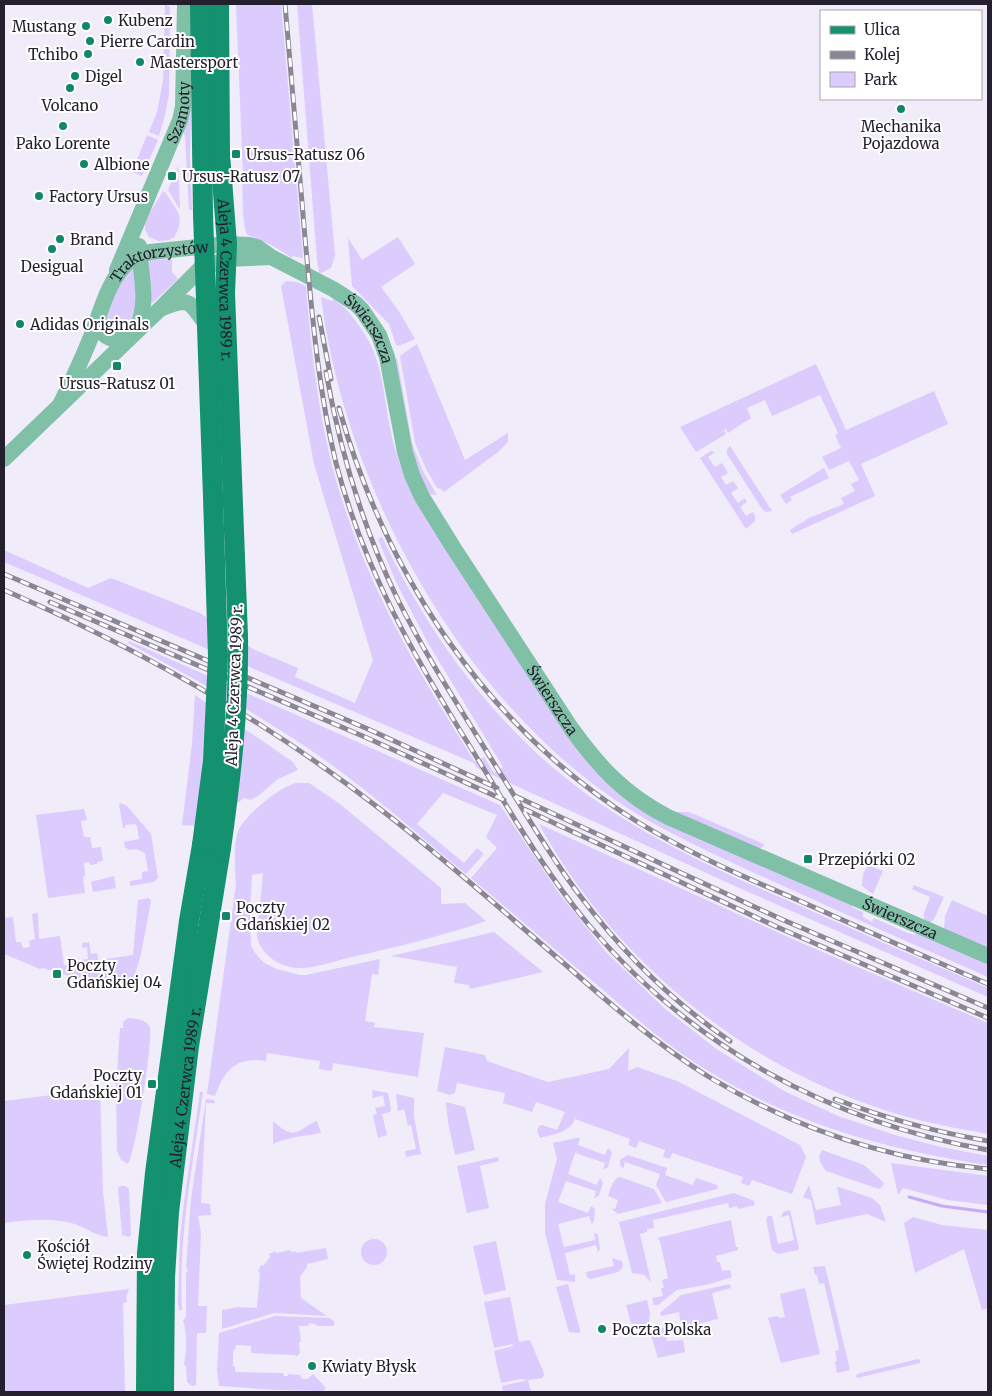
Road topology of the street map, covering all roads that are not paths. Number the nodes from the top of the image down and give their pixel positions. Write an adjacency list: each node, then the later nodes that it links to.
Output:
1 (186, 4): 4 (street, Szamoty)
2 (200, 4): 9 (main road, Aleja 4 Czerwca 1989 r.)
3 (219, 4): 7 (main road, Aleja 4 Czerwca 1989 r.)
4 (140, 215): 5 (street, Szamoty); 11 (street, Szamoty)
5 (139, 234): 6 (street); 8 (street, Szamoty)
6 (158, 251): 8 (street, Traktorzystów); 9 (street, Traktorzystów)
7 (227, 252): 9 (street, Traktorzystów); 10 (street, Traktorzystów); 18 (main road, Aleja 4 Czerwca 1989 r.)
8 (140, 255): 11 (street, Traktorzystów); 15 (street, Szamoty)
9 (206, 256): 12 (street, Traktorzystów); 14 (main road, Aleja 4 Czerwca 1989 r.)
10 (297, 270): 20 (street, Świerszcza)
11 (109, 288): 13 (street, Traktorzystów)
12 (160, 309): 14 (street); 15 (street, Traktorzystów)
13 (99, 315): 15 (street); 16 (street, Traktorzystów)
14 (207, 325): 18 (main road, Aleja 4 Czerwca 1989 r.)
15 (134, 334): 16 (street, Traktorzystów)
16 (60, 405): 17 (street, Traktorzystów)
17 (4, 459)
18 (223, 497): 19 (main road, Aleja 4 Czerwca 1989 r., bridge)
19 (212, 846): 21 (main road, Aleja 4 Czerwca 1989 r.); 22 (main road, Aleja 4 Czerwca 1989 r.)
20 (988, 956)
21 (146, 1392)
22 (164, 1392)

